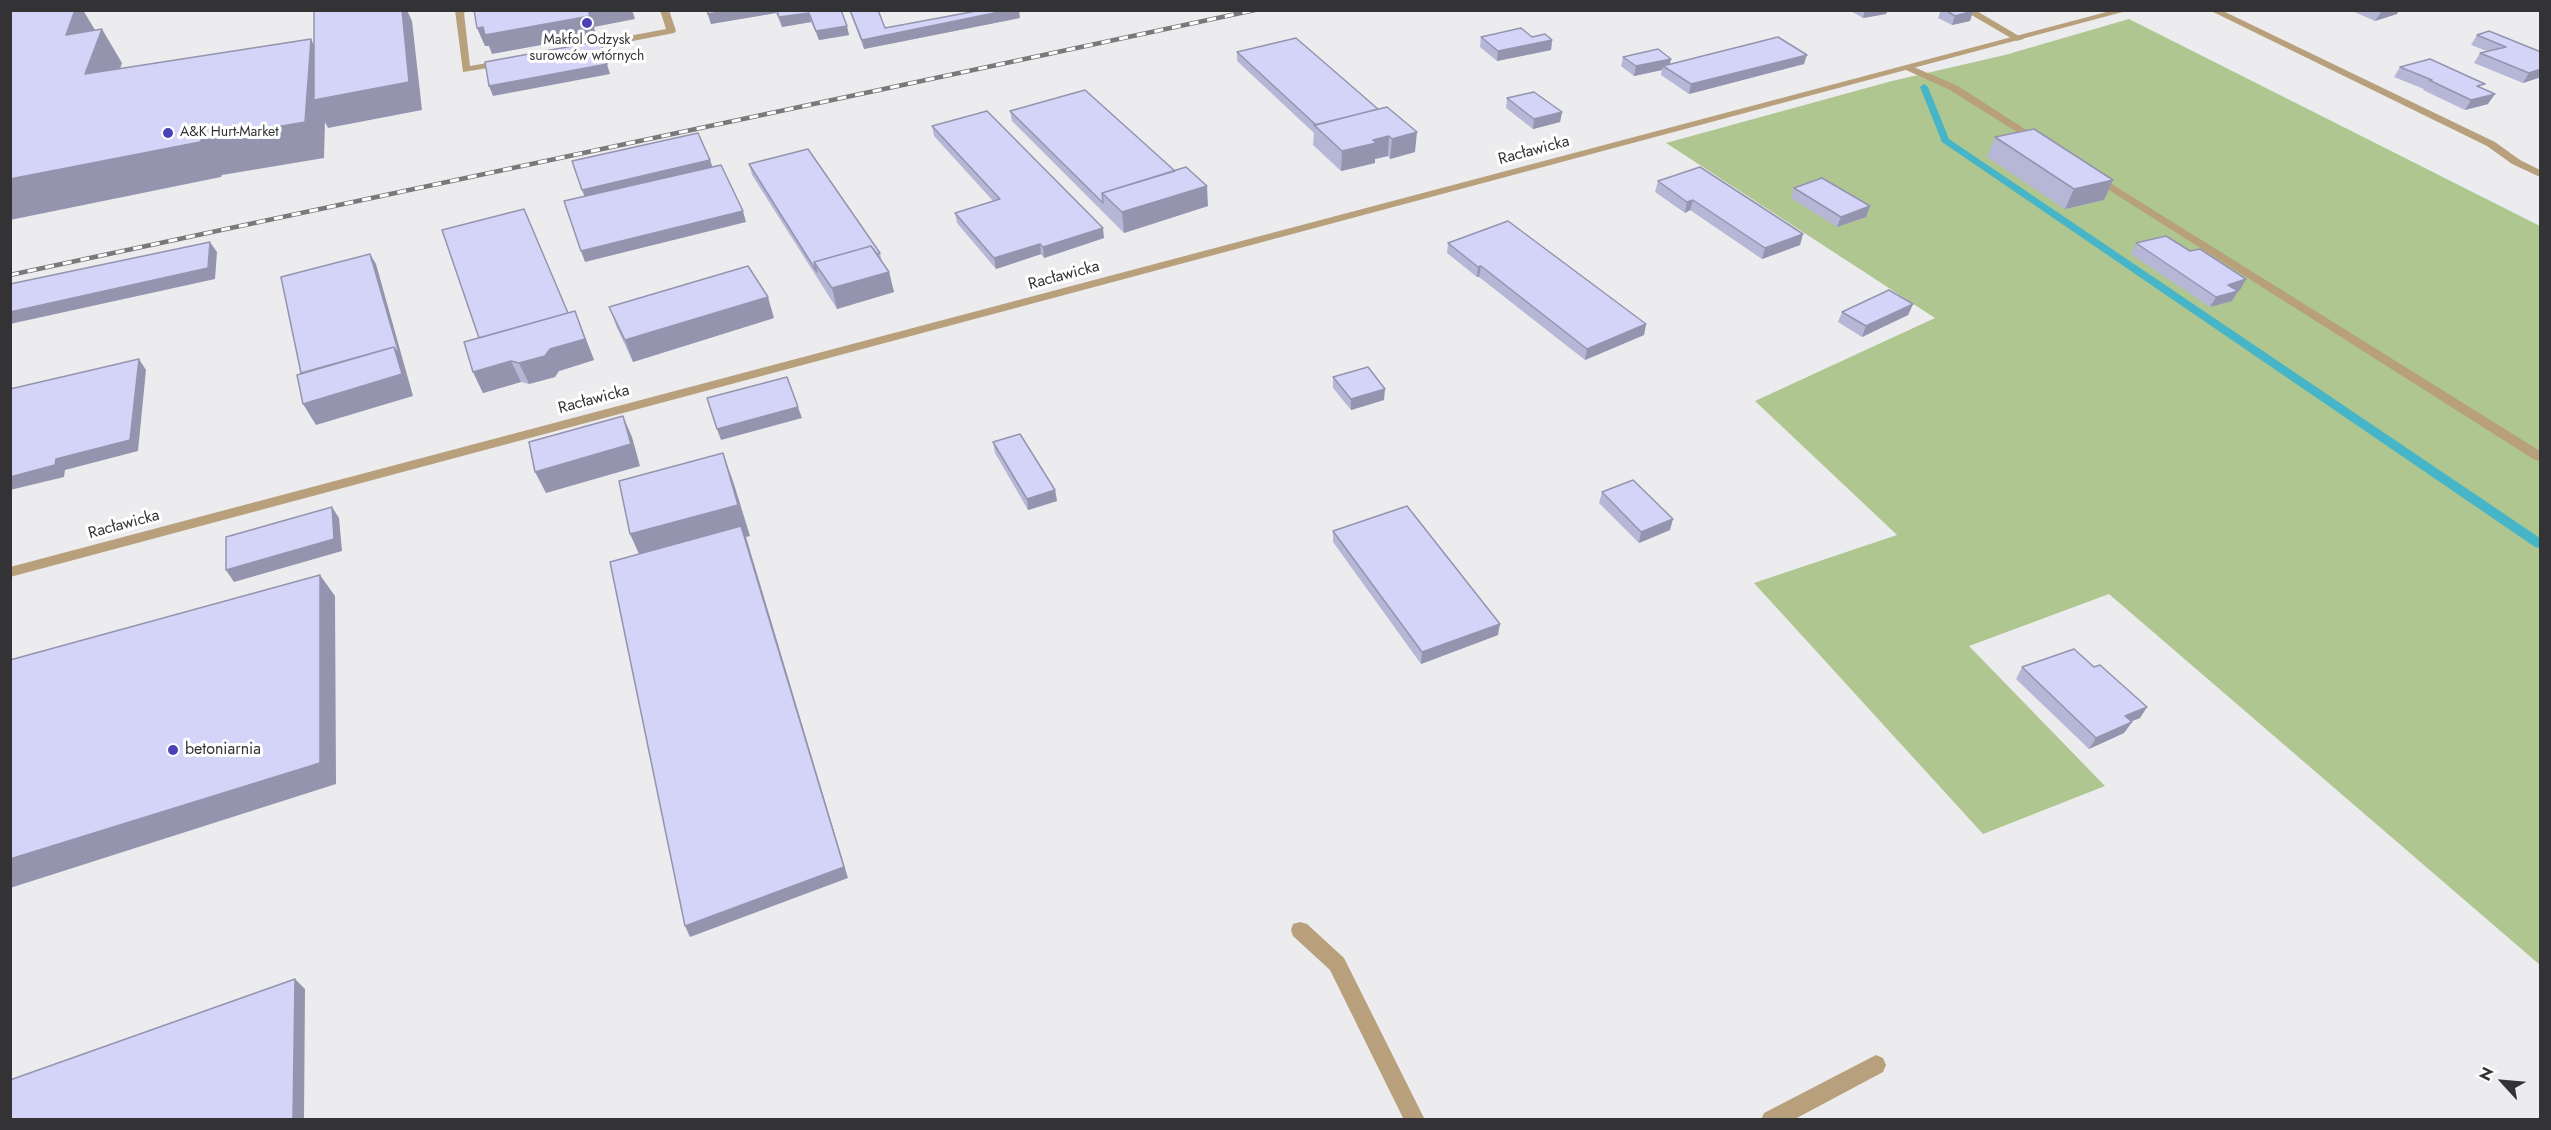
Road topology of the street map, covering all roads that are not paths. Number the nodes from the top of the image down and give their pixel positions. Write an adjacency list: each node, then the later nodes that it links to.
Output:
1 (464, 10): 8 (street)
2 (664, 10): 7 (street)
3 (1967, 10): 6 (street)
4 (2126, 10): 6 (street, Racławicka)
5 (2213, 10): 12 (street)
6 (2019, 39): 9 (street, Racławicka)
7 (569, 50)
8 (512, 61)
9 (1909, 68): 10 (street); 14 (street, Racławicka)
10 (2055, 152)
11 (2085, 171): 13 (street)
12 (2541, 174)
13 (2541, 457)
14 (10, 572)
15 (1300, 930): 17 (street)
16 (1876, 1065): 18 (street)
17 (1415, 1119)
18 (1771, 1119)

